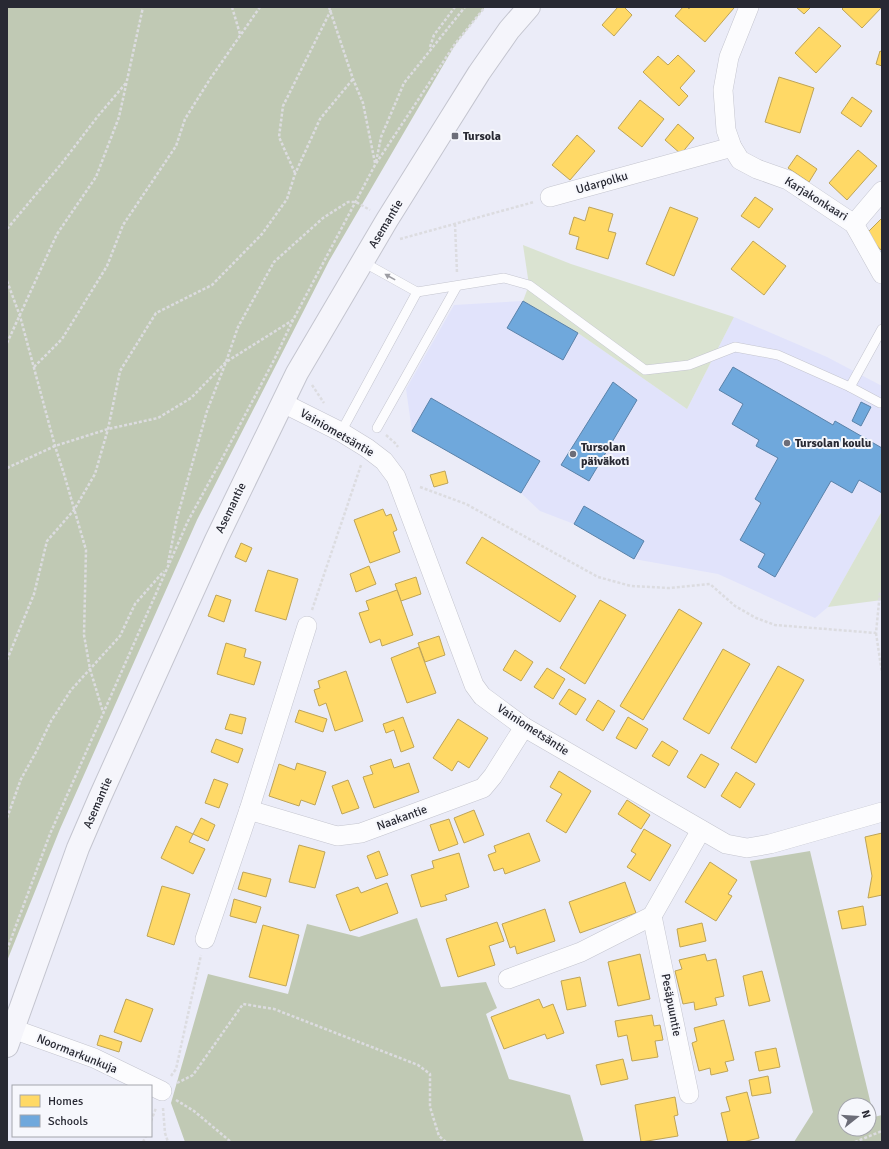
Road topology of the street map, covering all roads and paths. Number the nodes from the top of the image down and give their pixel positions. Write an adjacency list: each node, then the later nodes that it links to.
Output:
1 (143, 7): 14 (path)
2 (232, 7): 11 (path)
3 (260, 7): 11 (path)
4 (329, 7): 10 (path)
5 (455, 7): 12 (path)
6 (465, 7): 12 (path)
7 (485, 7): 16 (path)
8 (529, 7): 24 (main road, Asemantie)
9 (749, 7): 15 (street, Karjakonkaari)
10 (331, 10): 13 (path); 17 (path)
11 (240, 35): 36 (path)
12 (430, 49): 16 (path)
13 (353, 79): 16 (path); 17 (path)
14 (126, 82): 23 (path); 30 (path)
15 (732, 147): 19 (street, Udarpolku); 22 (street, Karjakonkaari)
16 (375, 165): 20 (path)
17 (296, 174): 43 (path)
18 (882, 191): 22 (street)
19 (550, 198): 21 (path)
20 (356, 202): 31 (path); 35 (path)
21 (455, 224): 24 (path); 28 (path)
22 (854, 224): 26 (street, Karjakonkaari)
23 (7, 229)
24 (380, 235): 25 (main road, Asemantie)
25 (363, 262): 29 (lane, one-way to 25); 37 (main road, Asemantie)
26 (882, 274)
27 (7, 281): 30 (path)
28 (457, 286): 29 (lane); 38 (lane); 42 (lane)
29 (417, 292): 41 (lane)
30 (20, 316): 33 (path); 36 (path)
31 (293, 320): 34 (path); 35 (path)
32 (882, 329): 38 (lane)
33 (7, 343)
34 (274, 360): 37 (path); 50 (path)
35 (226, 362): 43 (path); 50 (path)
36 (34, 367): 44 (path)
37 (297, 373): 39 (main road, Asemantie); 41 (path)
38 (850, 387): 40 (lane)
39 (283, 403): 41 (street, Vainiometsäntie); 67 (main road, Asemantie)
40 (880, 403)
41 (346, 425): 45 (street, Vainiometsäntie)
42 (377, 428): 46 (path)
43 (108, 429): 44 (path); 49 (path)
44 (55, 446): 47 (path); 49 (path)
45 (367, 448): 52 (path); 58 (street, Vainiometsäntie)
46 (399, 449)
47 (7, 468)
48 (420, 494): 53 (path)
49 (74, 510): 54 (path); 55 (path)
50 (167, 569): 55 (path); 57 (path)
51 (882, 590): 53 (path)
52 (307, 626): 59 (street)
53 (876, 633): 56 (path)
54 (7, 660)
55 (90, 669): 57 (path); 61 (path)
56 (882, 673)
57 (103, 712): 65 (path)
58 (524, 727): 59 (street, Naakantie); 62 (street, Vainiometsäntie)
59 (249, 810): 64 (street)
60 (882, 812): 62 (street, Vainiometsäntie)
61 (7, 818)
62 (701, 830): 63 (street)
63 (652, 916): 66 (street); 71 (street, Pesäpuuntie)
64 (205, 939): 70 (path)
65 (7, 950)
66 (508, 979)
67 (10, 1038): 68 (street, Noormarkunkuja)
68 (150, 1085)
69 (152, 1086): 70 (street, Noormarkunkuja)
70 (162, 1091): 73 (path); 74 (path); 75 (path)
71 (689, 1094)
72 (882, 1131): 76 (path)
73 (168, 1142)
74 (231, 1142)
75 (446, 1142)
76 (855, 1142)

